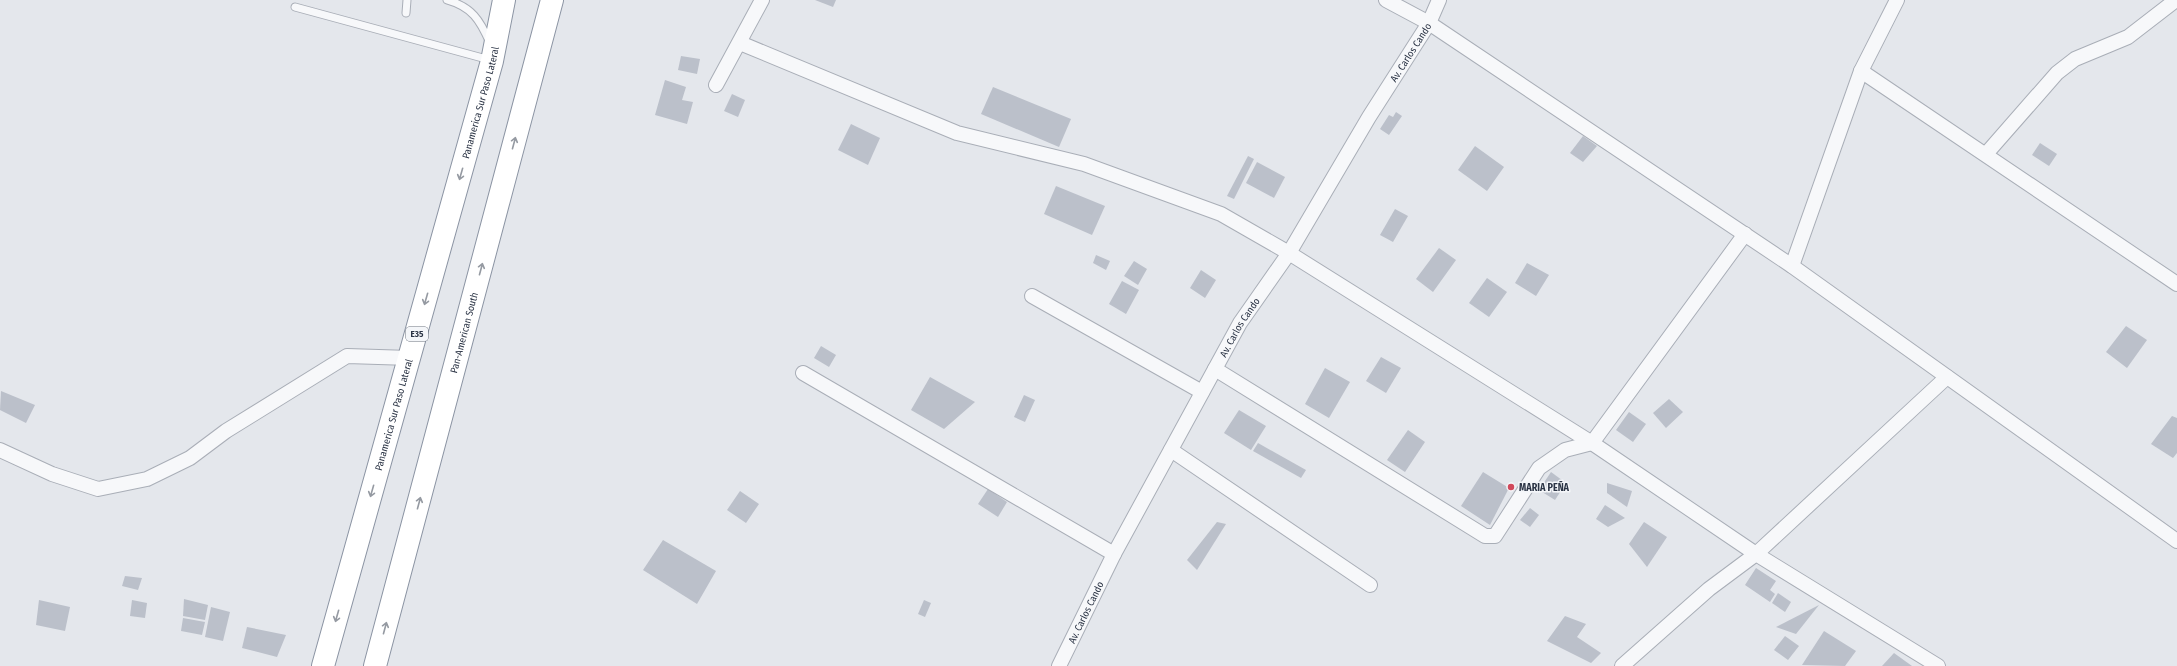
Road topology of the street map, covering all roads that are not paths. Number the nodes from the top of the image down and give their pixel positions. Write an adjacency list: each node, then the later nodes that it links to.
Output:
1 (407, 0): 11 (lane)
2 (447, 0): 14 (lane)
3 (504, 0): 14 (highway, Panamerica Sur Paso Lateral / E35)
4 (552, 0): 36 (highway, Pan-American South, one-way to 4)
5 (762, 0): 13 (street)
6 (1386, 0): 12 (street)
7 (1439, 0): 12 (street, Av. Carlos Cando)
8 (1897, 0): 15 (street)
9 (2176, 0): 17 (street)
10 (295, 7): 14 (lane)
11 (406, 14)
12 (1429, 23): 18 (street); 19 (street, Av. Carlos Cando)
13 (740, 43): 16 (street); 19 (street)
14 (493, 56): 23 (highway, Panamerica Sur Paso Lateral / E35, one-way to 23)
15 (1861, 70): 17 (street); 20 (street)
16 (716, 85)
17 (1986, 154): 21 (street)
18 (1745, 234): 20 (street); 28 (street)
19 (1289, 253): 24 (street, Av. Carlos Cando); 28 (street)
20 (1792, 266): 26 (street)
21 (2177, 284)
22 (1032, 296): 27 (street)
23 (410, 358): 29 (street); 35 (highway, Panamerica Sur Paso Lateral / E35, one-way to 35)
24 (1215, 369): 27 (street, Av. Carlos Cando); 28 (street)
25 (803, 373): 32 (street)
26 (1947, 377): 31 (street); 33 (street)
27 (1202, 392): 30 (street, Av. Carlos Cando)
28 (1592, 444): 33 (street)
29 (0, 450)
30 (1171, 450): 32 (street, Av. Carlos Cando); 34 (street)
31 (2177, 541)
32 (1114, 554): 37 (street, Av. Carlos Cando)
33 (1756, 554): 38 (street); 39 (street)
34 (1370, 585)
35 (323, 666)
36 (375, 666)
37 (1059, 666)
38 (1622, 666)
39 (1938, 666)

